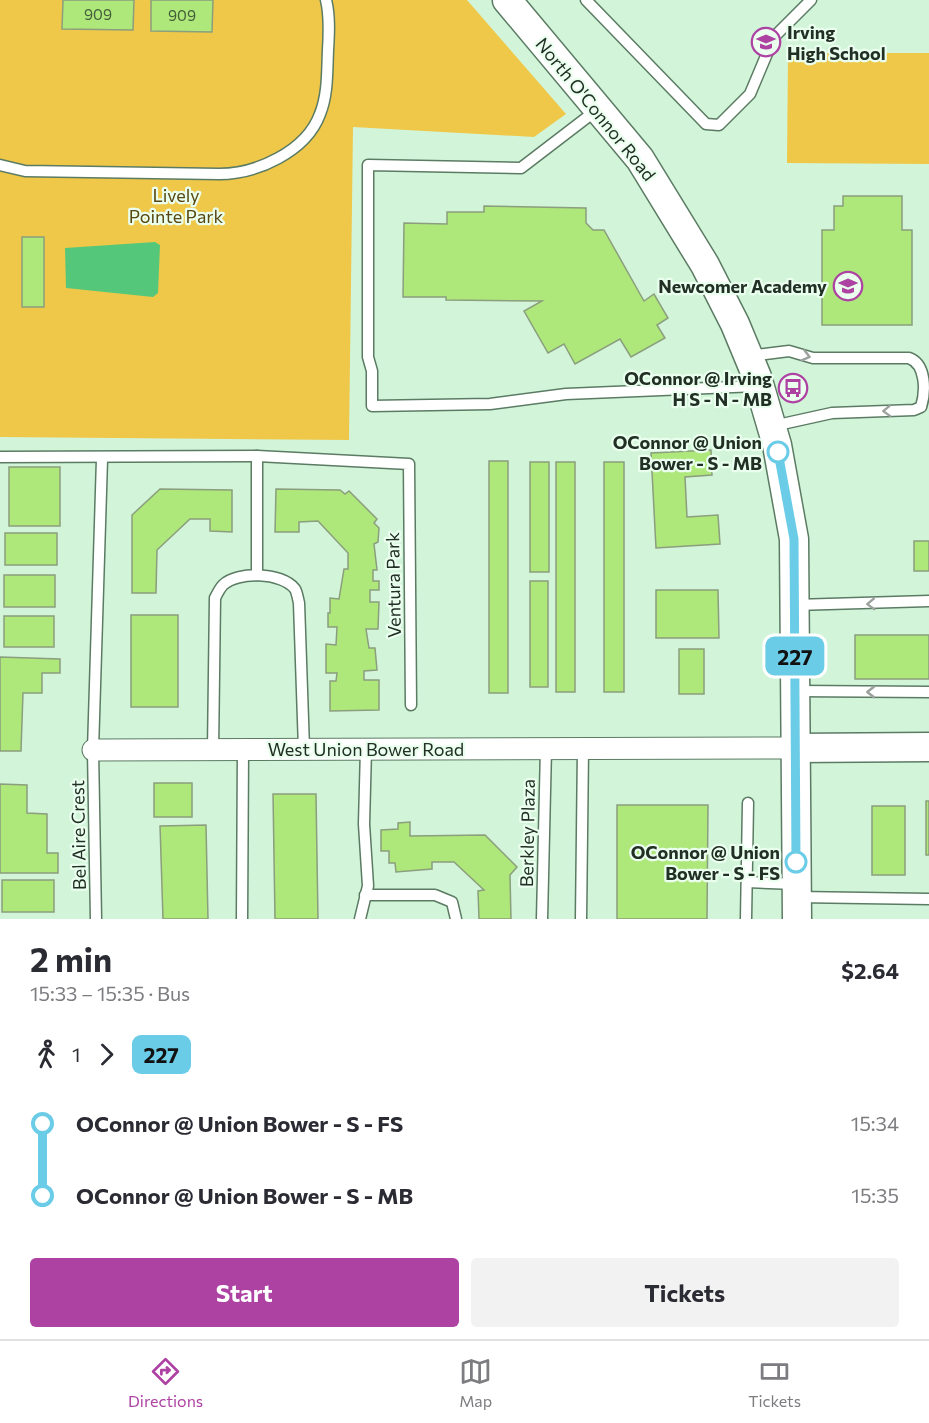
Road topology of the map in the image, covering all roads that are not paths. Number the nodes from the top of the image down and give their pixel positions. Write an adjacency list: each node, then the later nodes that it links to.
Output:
1 (507, 0): 5 (main road, North O'Connor Road)
2 (585, 0): 3 (lane)
3 (811, 0)
4 (330, 1): 6 (lane)
5 (598, 109): 7 (main road, North O'Connor Road); 8 (lane)
6 (0, 165)
7 (748, 356): 8 (main road, North O'Connor Road); 9 (lane, one-way to 9)
8 (759, 386): 9 (main road, North O'Connor Road)
9 (771, 427): 15 (main road, North O'Connor Road)
10 (257, 456): 12 (lane); 13 (lane); 18 (lane, Ventura Park)
11 (0, 458): 12 (lane)
12 (102, 459): 26 (lane)
13 (257, 575): 24 (lane); 27 (lane)
14 (929, 601): 15 (lane, one-way to 15)
15 (795, 604): 16 (main road, North O'Connor Road)
16 (795, 691): 17 (lane, one-way to 16); 22 (main road, North O'Connor Road)
17 (929, 692)
18 (411, 705)
19 (929, 747): 22 (main road, West Union Bower Road)
20 (546, 748): 21 (street, West Union Bower Road); 25 (street, West Union Bower Road); 37 (lane, Berkley Plaza)
21 (583, 748): 22 (street, West Union Bower Road); 38 (lane)
22 (795, 748): 32 (main road, North O'Connor Road)
23 (243, 749): 24 (street, West Union Bower Road); 27 (street, West Union Bower Road); 34 (lane)
24 (304, 749): 25 (street, West Union Bower Road)
25 (366, 749): 30 (lane)
26 (93, 750): 27 (street, West Union Bower Road); 33 (lane, Bel Aire Crest)
27 (213, 750)
28 (748, 803): 29 (lane)
29 (747, 882): 32 (lane); 39 (lane)
30 (365, 895): 35 (lane); 36 (lane)
31 (929, 899): 32 (lane)
32 (796, 900)
33 (96, 919)
34 (242, 919)
35 (360, 919)
36 (456, 919)
37 (542, 919)
38 (581, 919)
39 (746, 919)

